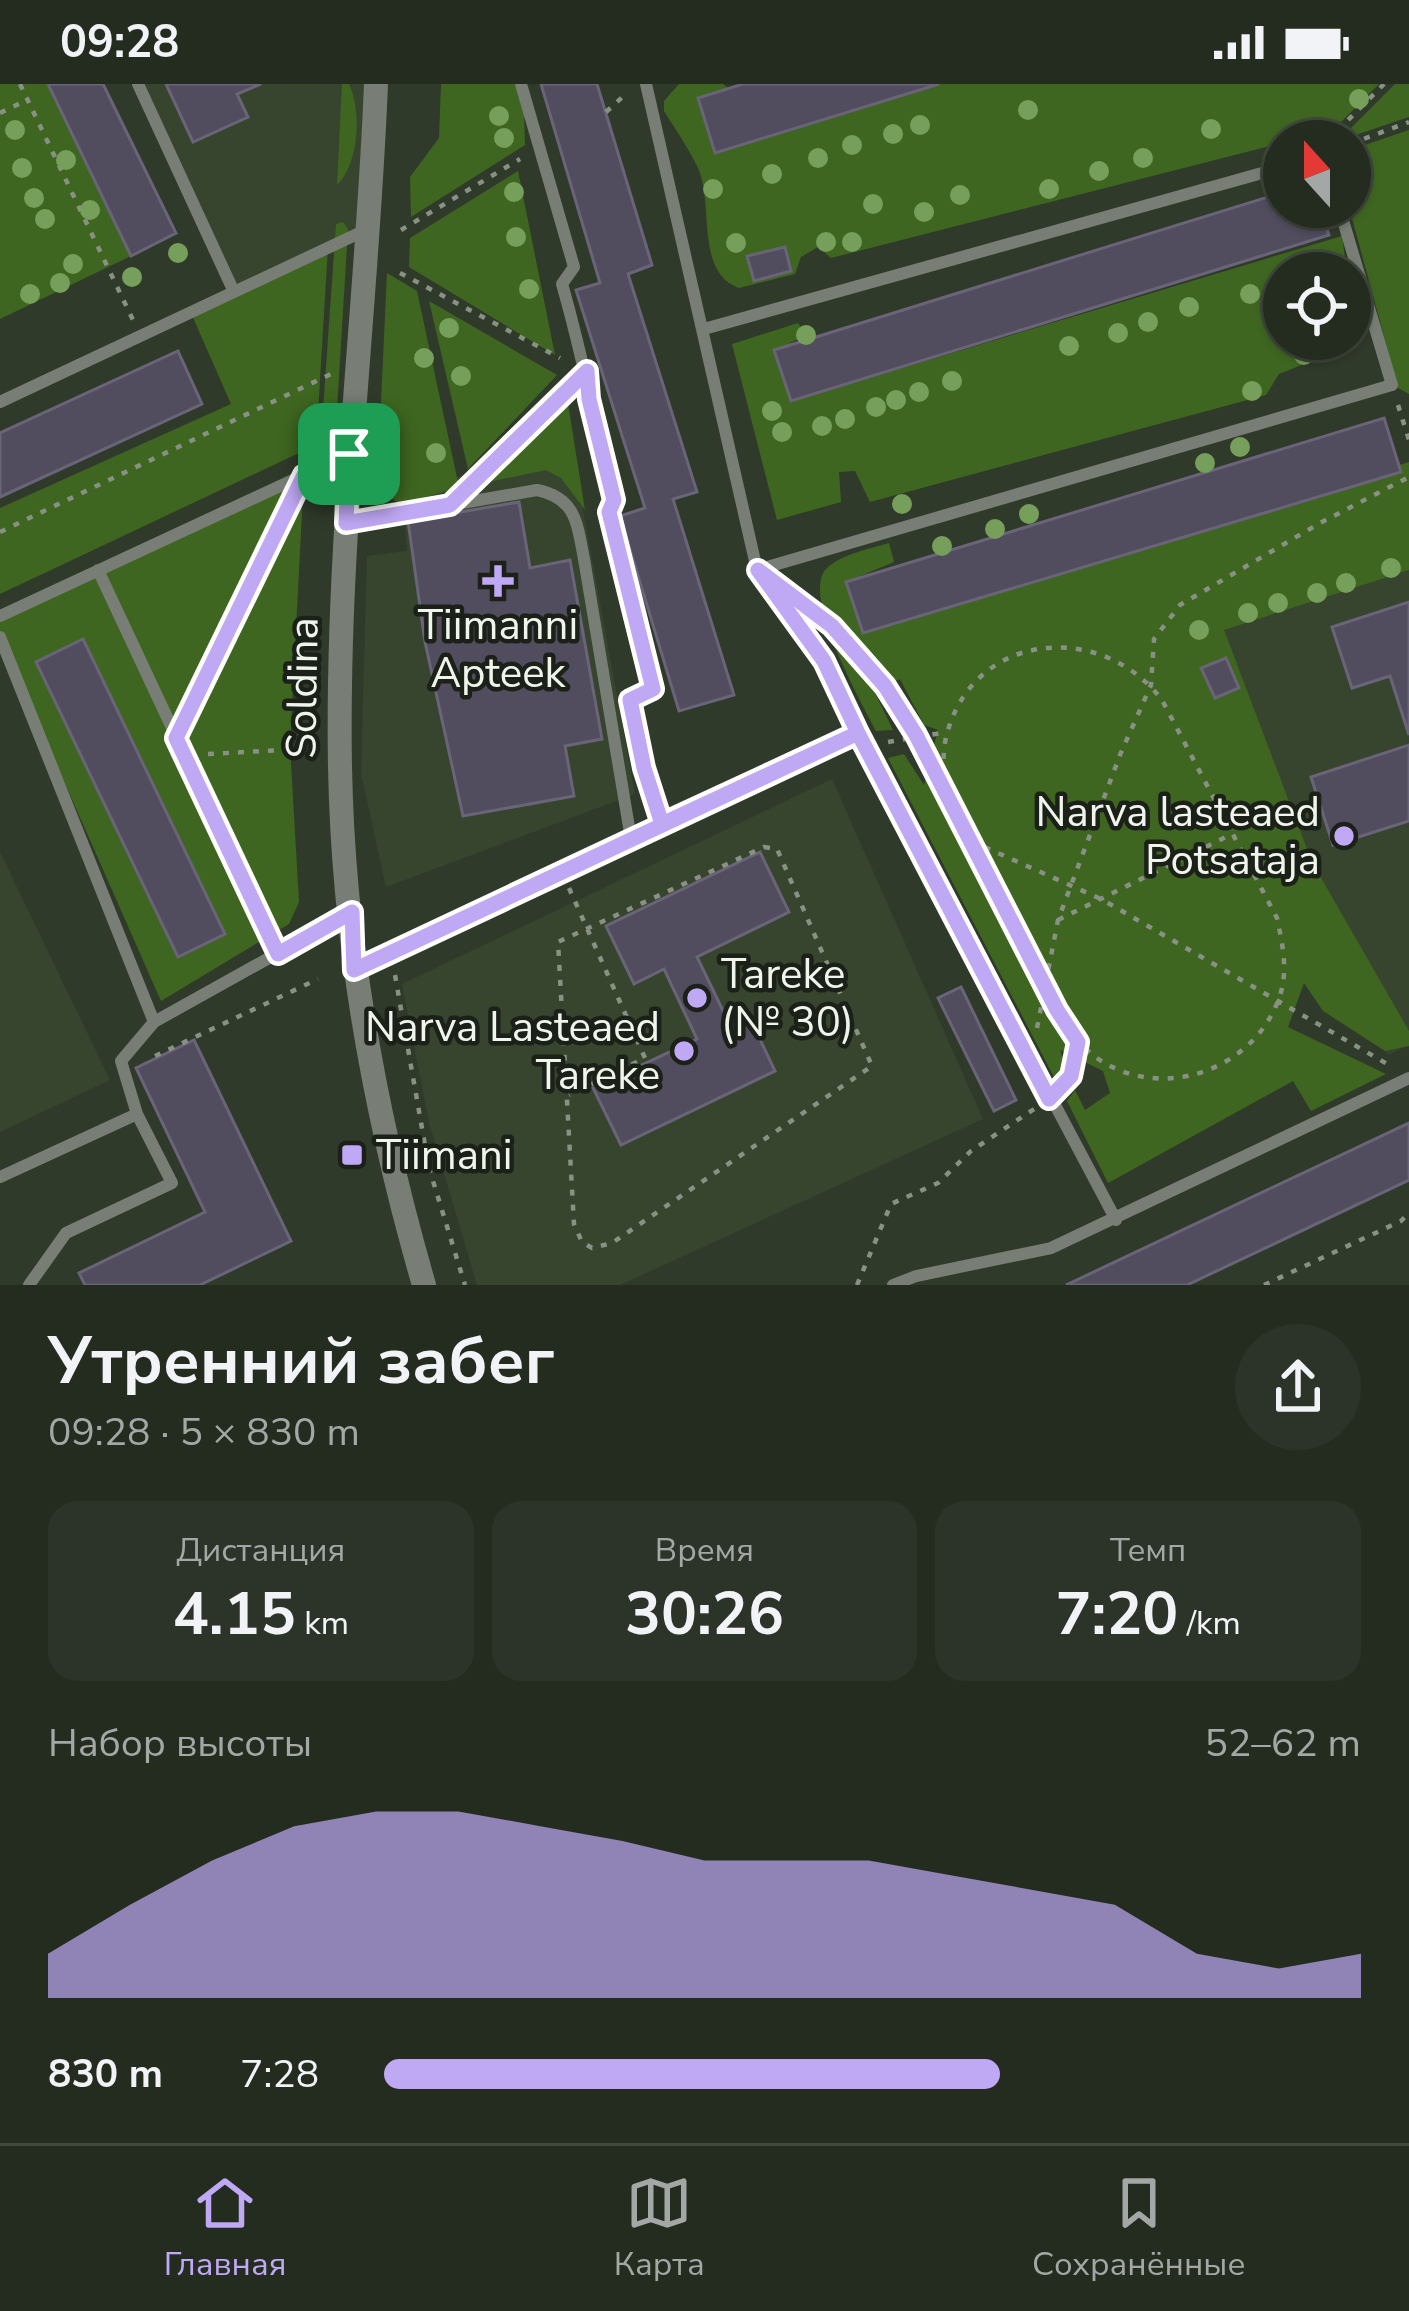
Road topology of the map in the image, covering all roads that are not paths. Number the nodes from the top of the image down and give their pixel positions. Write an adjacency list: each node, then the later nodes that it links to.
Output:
1 (138, 84): 8 (lane)
2 (376, 84): 7 (street, Soldina)
3 (521, 84): 18 (lane)
4 (646, 84): 9 (lane)
5 (1263, 173): 9 (lane)
6 (1345, 228): 14 (lane)
7 (370, 229): 8 (lane); 11 (street, Soldina)
8 (234, 292): 10 (lane)
9 (704, 328): 14 (lane)
10 (0, 402)
11 (349, 454): 12 (street, Soldina); 13 (lane)
12 (346, 523): 19 (lane); 20 (street, Soldina)
13 (98, 570): 15 (lane); 21 (lane)
14 (758, 570): 17 (lane)
15 (0, 616)
16 (0, 637): 23 (lane)
17 (858, 733): 18 (lane); 27 (lane)
18 (662, 824): 19 (lane)
19 (631, 839): 22 (lane)
20 (352, 912): 21 (lane); 22 (street, Soldina)
21 (278, 954): 23 (lane)
22 (354, 970): 29 (street, Soldina)
23 (154, 1022): 25 (lane)
24 (1409, 1078): 27 (lane)
25 (137, 1114): 26 (lane); 28 (lane)
26 (0, 1177)
27 (1116, 1220): 30 (lane)
28 (29, 1285)
29 (424, 1285)
30 (893, 1285)

